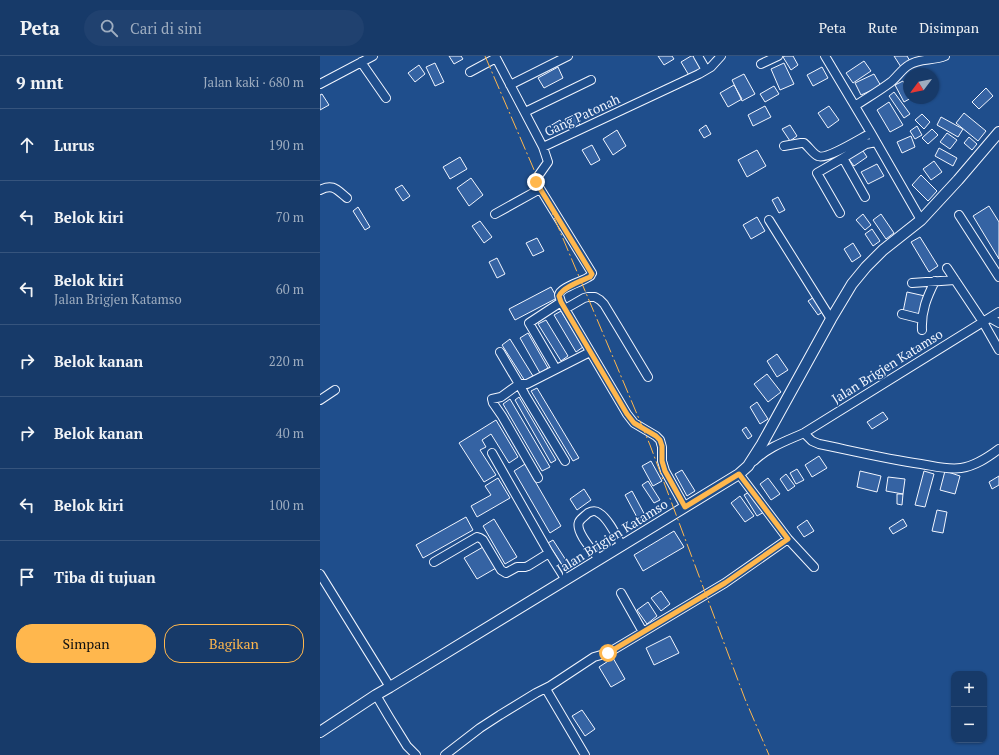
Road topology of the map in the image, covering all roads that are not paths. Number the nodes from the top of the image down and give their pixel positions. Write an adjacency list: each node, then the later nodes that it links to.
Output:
1 (373, 56): 9 (street)
2 (568, 56): 15 (street)
3 (698, 56): 11 (street)
4 (721, 56): 11 (street, Gang Patonah)
5 (778, 56): 10 (street)
6 (825, 56): 17 (street)
7 (945, 56): 17 (street)
8 (495, 57): 12 (street); 15 (street, Gang Patonah)
9 (361, 62): 14 (street); 16 (street)
10 (761, 64)
11 (706, 70): 23 (street, Gang Patonah)
12 (470, 72)
13 (592, 80): 18 (street)
14 (320, 84)
15 (510, 85): 18 (street, Gang Patonah)
16 (386, 98)
17 (855, 106): 20 (street)
18 (525, 112): 23 (street, Gang Patonah)
19 (999, 132): 33 (main road)
20 (871, 133): 21 (street); 22 (street)
21 (876, 142): 24 (street); 33 (street)
22 (784, 146)
23 (543, 147): 25 (street)
24 (843, 158): 27 (street); 29 (street)
25 (540, 189): 30 (street); 39 (street)
26 (320, 190): 28 (street)
27 (865, 197)
28 (347, 198)
29 (840, 213)
30 (495, 214)
31 (959, 215): 35 (street)
32 (769, 220): 43 (street)
33 (921, 220): 43 (main road)
34 (947, 268): 36 (street)
35 (999, 278)
36 (955, 280): 37 (street); 44 (street)
37 (935, 282): 38 (street); 42 (street)
38 (912, 283)
39 (563, 305): 49 (street); 50 (street); 51 (street)
40 (999, 312): 44 (street, Jalan Brigjen Katamso)
41 (902, 314): 42 (street)
42 (922, 318): 46 (street)
43 (831, 319): 59 (main road)
44 (986, 320): 45 (street); 47 (street); 55 (street, Jalan Brigjen Katamso)
45 (999, 323)
46 (922, 330)
47 (999, 350)
48 (500, 352): 52 (street)
49 (590, 352): 50 (street); 62 (street)
50 (556, 369): 52 (street)
51 (648, 377)
52 (519, 384): 58 (street); 61 (street)
53 (335, 390): 54 (street)
54 (320, 400)
55 (804, 433): 56 (street); 59 (street, Jalan Brigjen Katamso)
56 (999, 450)
57 (492, 453): 65 (street)
58 (565, 461)
59 (748, 466): 60 (main road, Jalan Brigjen Katamso)
60 (739, 474): 62 (main road, Jalan Brigjen Katamso); 63 (street)
61 (538, 478)
62 (685, 507): 64 (main road, Jalan Brigjen Katamso)
63 (788, 539): 68 (street); 72 (street)
64 (622, 546): 66 (main road, Jalan Brigjen Katamso); 66 (street)
65 (550, 553): 67 (street); 70 (street)
66 (599, 559): 70 (main road, Jalan Brigjen Katamso)
67 (434, 562)
68 (814, 567)
69 (320, 574): 73 (street)
70 (566, 580): 73 (main road, Jalan Brigjen Katamso)
71 (622, 593): 72 (street)
72 (643, 632): 74 (street)
73 (390, 688): 75 (main road, Jalan Brigjen Katamso)
74 (546, 689): 78 (street); 79 (street)
75 (376, 695): 76 (main road, Jalan Brigjen Katamso); 77 (street)
76 (320, 732)
77 (416, 755)
78 (445, 755)
79 (584, 755)

